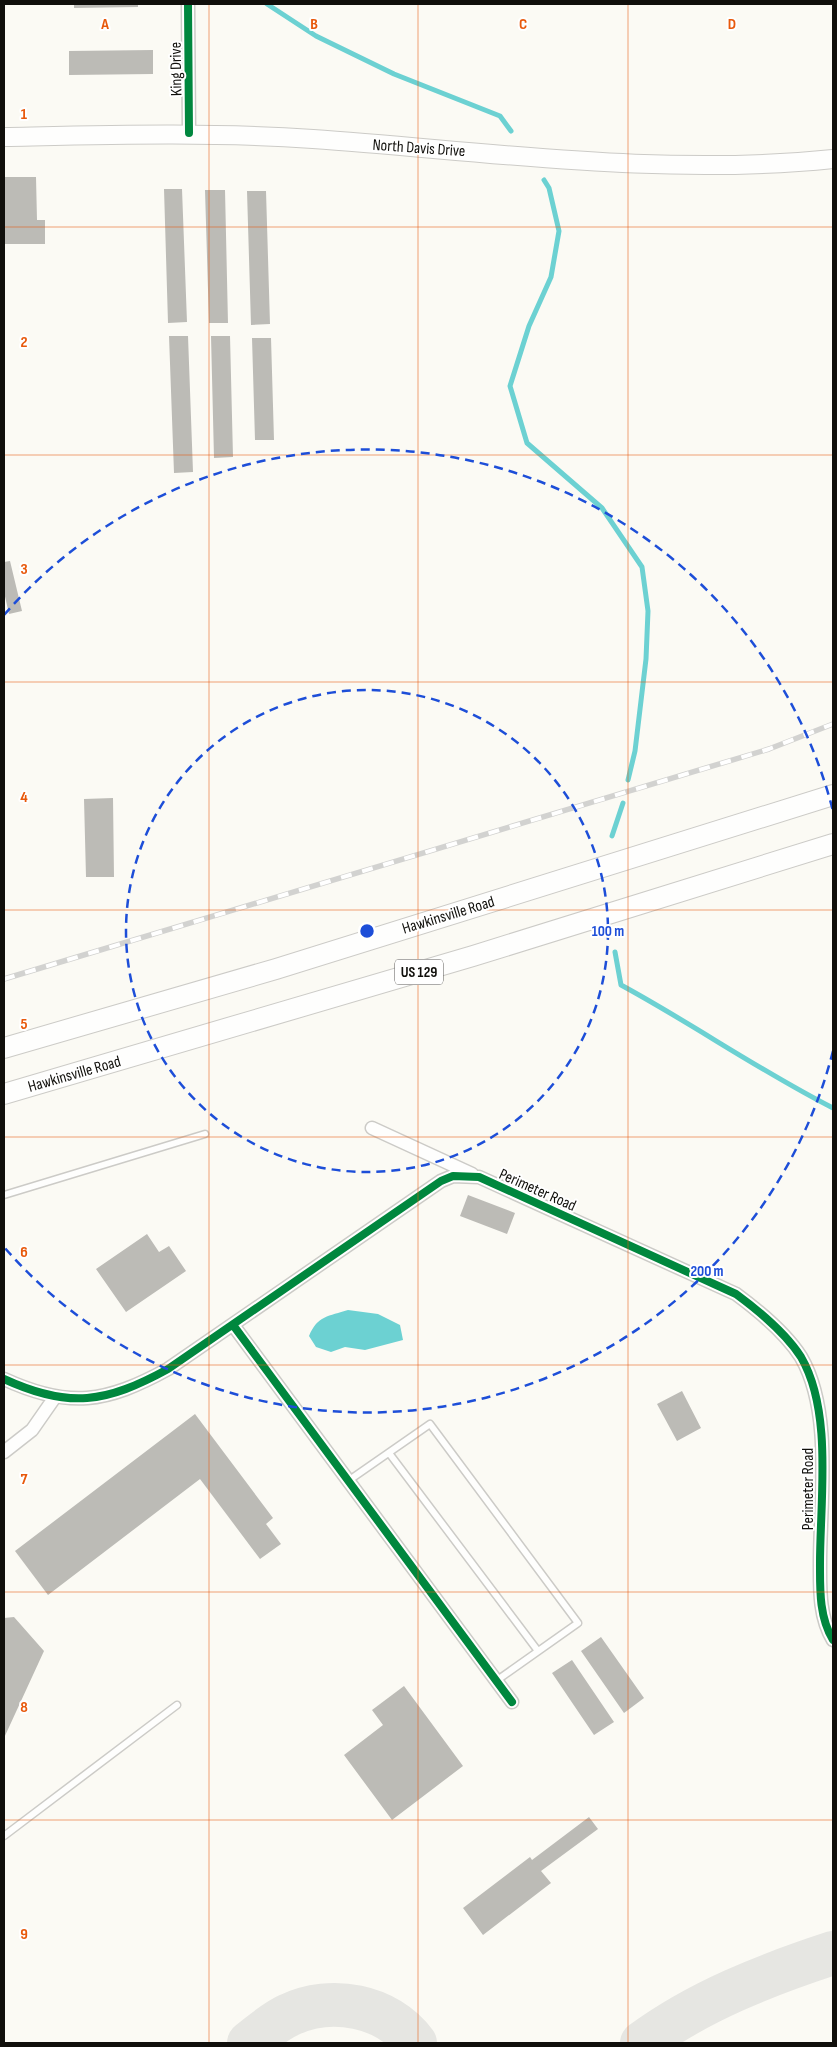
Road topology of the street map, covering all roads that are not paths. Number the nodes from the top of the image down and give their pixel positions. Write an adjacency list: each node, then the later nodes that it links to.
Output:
1 (188, 4): 2 (street, King Drive)
2 (189, 133): 3 (main road, North Davis Drive); 4 (main road, North Davis Drive)
3 (4, 137)
4 (833, 159)
5 (833, 795): 7 (main road, Hawkinsville Road)
6 (833, 844): 8 (main road, Hawkinsville Road / US 129)
7 (4, 1048)
8 (4, 1094)
9 (372, 1128): 11 (street)
10 (204, 1134): 12 (lane)
11 (479, 1178): 13 (street, Perimeter Road); 19 (street, Perimeter Road)
12 (4, 1195)
13 (233, 1325): 15 (street, Perimeter Road); 18 (street)
14 (4, 1379): 15 (street, Perimeter Road)
15 (55, 1397): 16 (street)
16 (4, 1452)
17 (389, 1453): 18 (lane); 20 (lane); 20 (lane)
18 (348, 1481): 21 (street)
19 (833, 1640)
20 (538, 1651): 21 (lane)
21 (496, 1681): 22 (street)
22 (512, 1702)
23 (177, 1704): 24 (lane)
24 (4, 1836)

